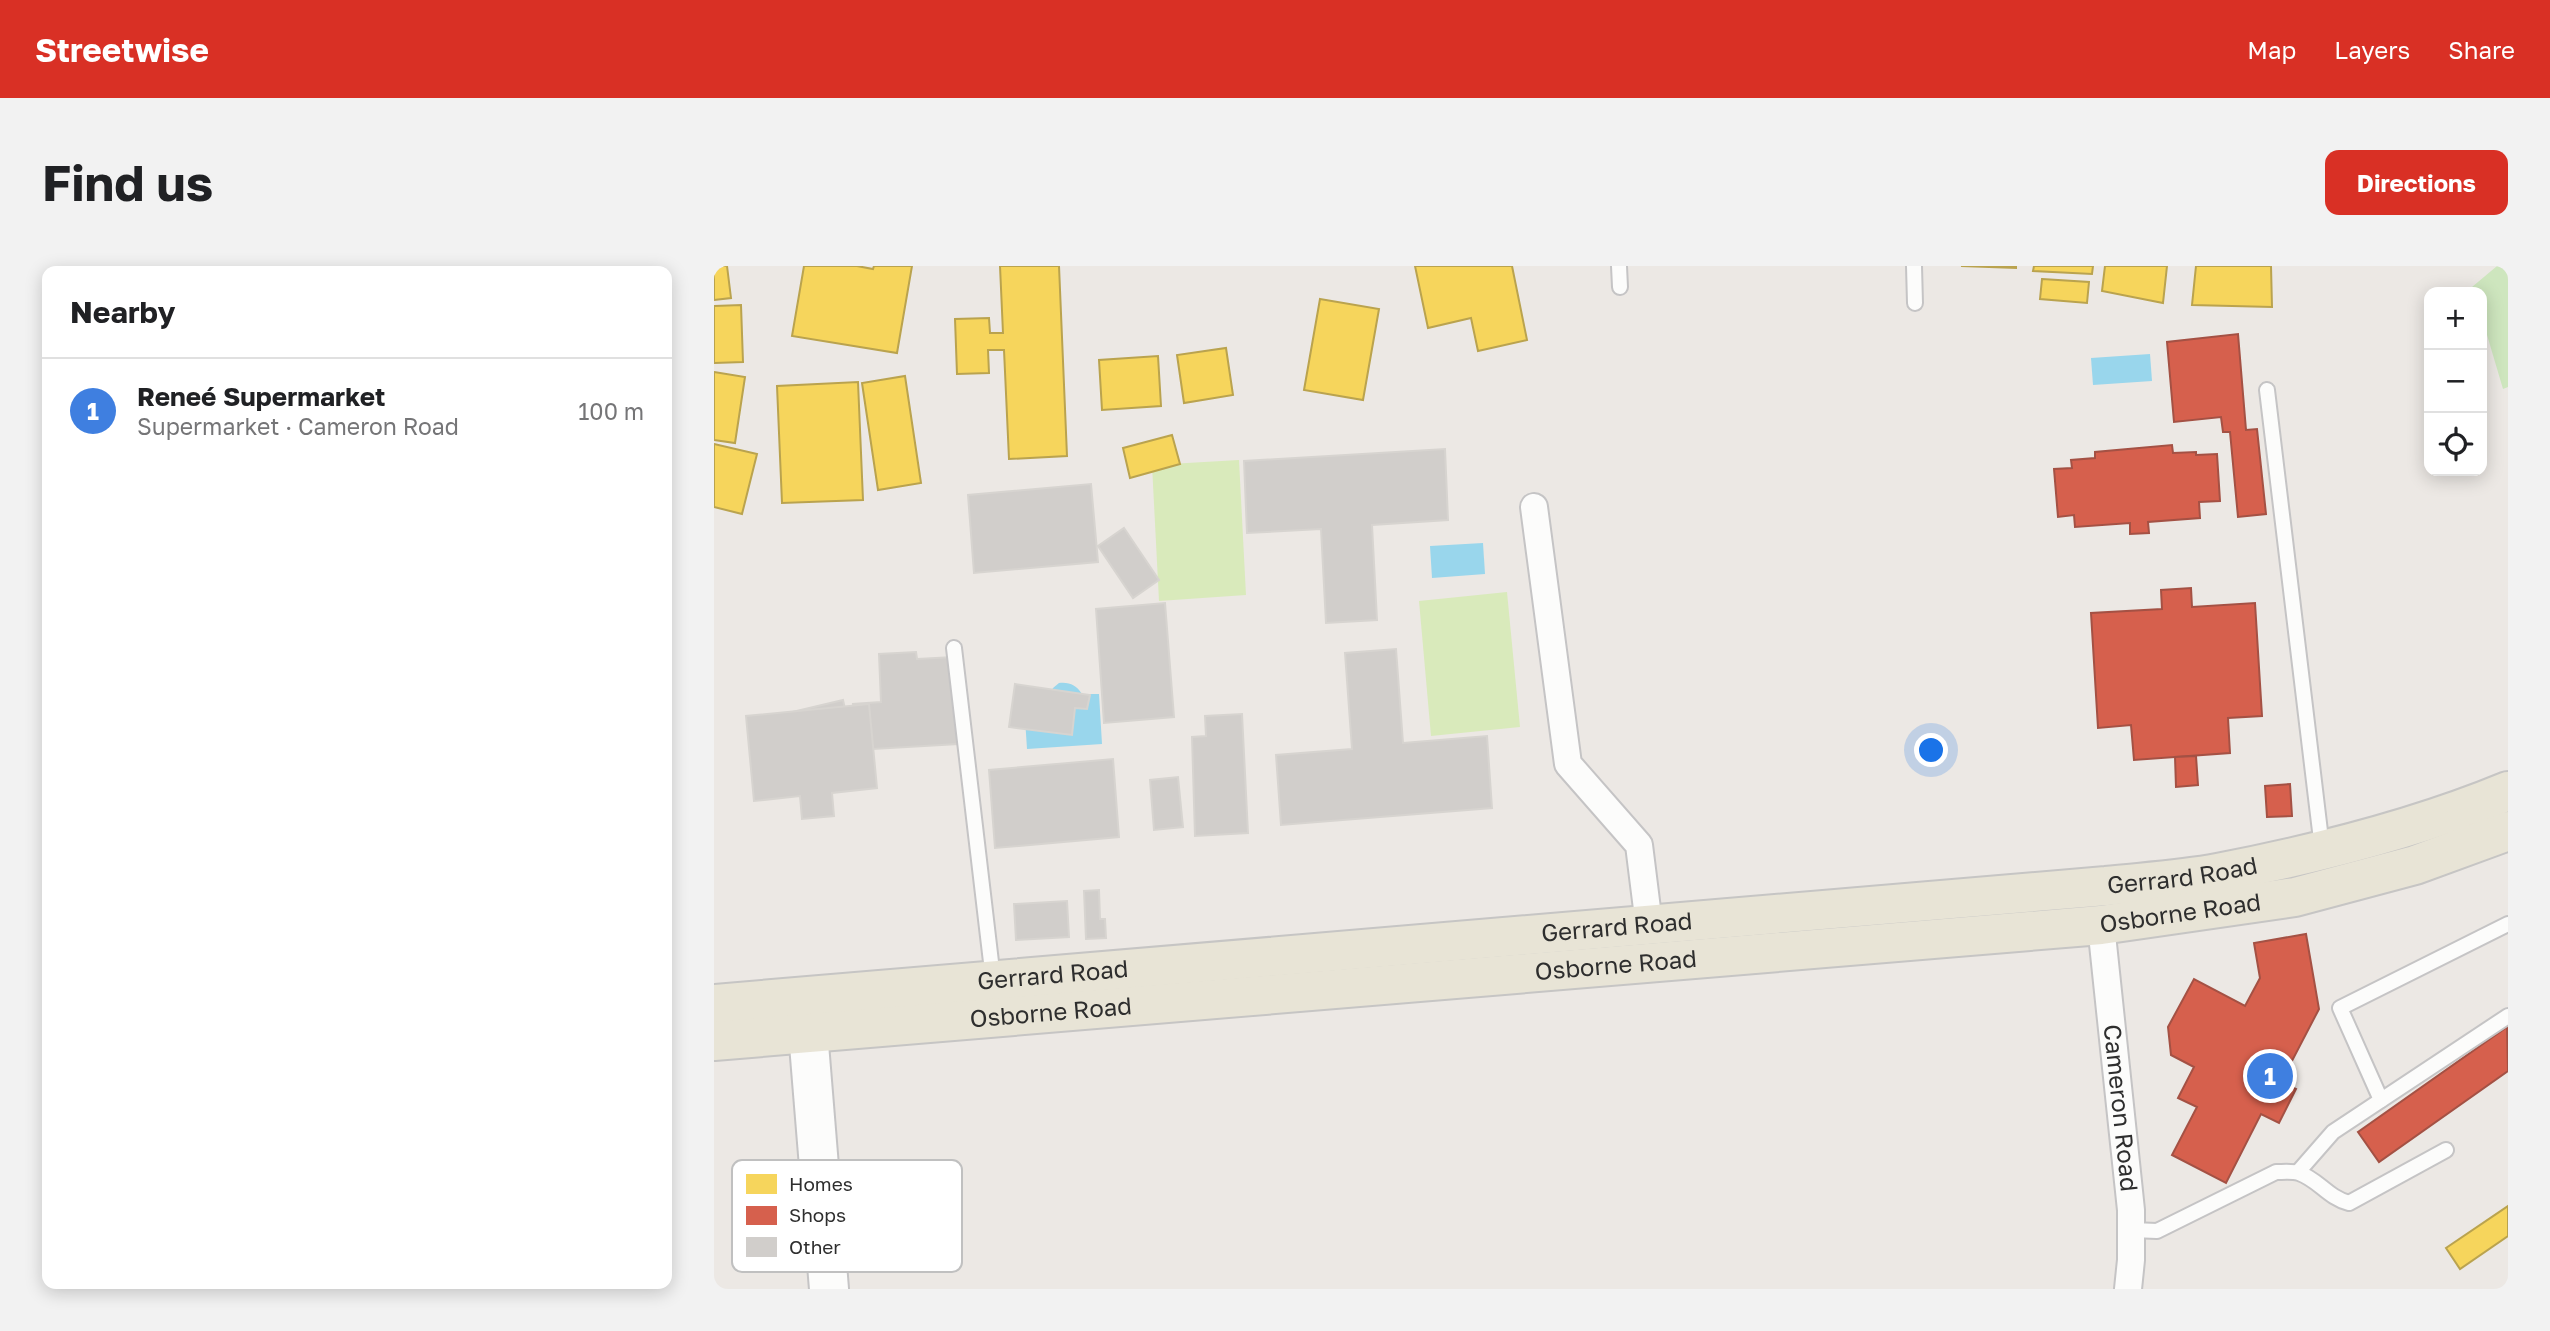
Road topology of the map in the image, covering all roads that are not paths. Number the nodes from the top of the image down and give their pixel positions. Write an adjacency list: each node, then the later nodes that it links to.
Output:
1 (1619, 266): 3 (lane)
2 (1914, 266): 4 (lane)
3 (1620, 287)
4 (1914, 303)
5 (2267, 390): 10 (lane)
6 (1534, 507): 12 (street)
7 (954, 648): 14 (lane)
8 (2508, 791): 10 (main road, Gerrard Road)
9 (2508, 831): 13 (main road, Osborne Road)
10 (2322, 849): 12 (main road, Gerrard Road)
11 (2508, 924): 19 (lane)
12 (1650, 925): 14 (main road, Gerrard Road)
13 (2101, 925): 17 (main road, Osborne Road); 23 (street, Cameron Road)
14 (993, 981): 15 (main road, Gerrard Road)
15 (714, 1004)
16 (2508, 1016): 19 (lane)
17 (808, 1032): 18 (main road, Osborne Road); 21 (street)
18 (714, 1041)
19 (2381, 1100): 22 (lane)
20 (2446, 1150): 22 (lane)
21 (818, 1160)
22 (2298, 1172): 23 (lane)
23 (2132, 1230): 24 (street, Cameron Road)
24 (2128, 1289)

